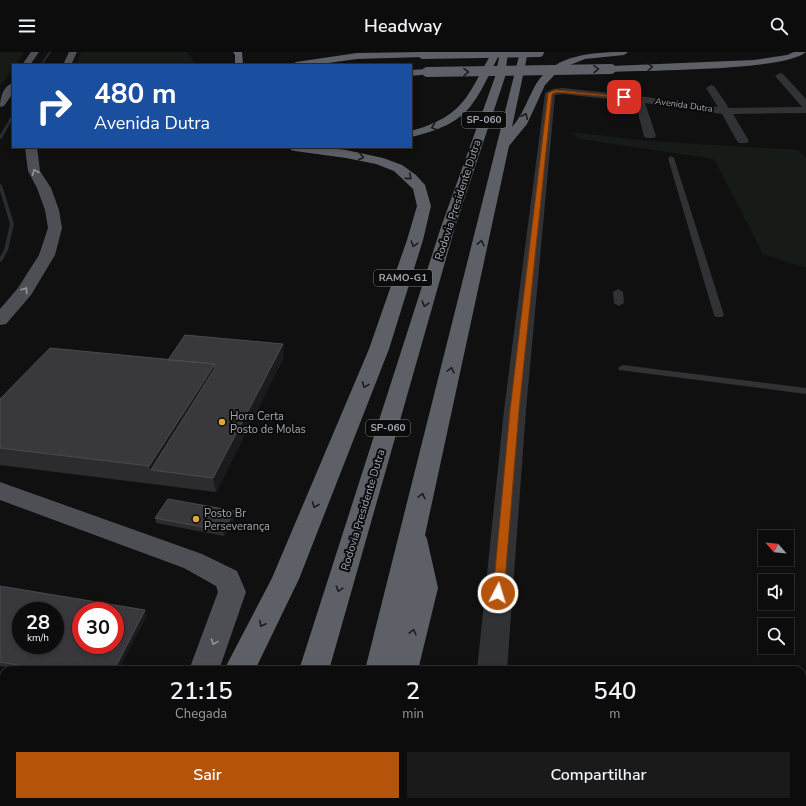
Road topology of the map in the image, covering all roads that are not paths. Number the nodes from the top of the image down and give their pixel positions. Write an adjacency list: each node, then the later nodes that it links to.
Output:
1 (35, 52): 11 (main road)
2 (73, 52): 12 (main road)
3 (237, 52): 13 (highway)
4 (434, 52): 15 (highway)
5 (496, 52): 25 (highway, one-way to 25)
6 (504, 52): 42 (highway, Rodovia Presidente Dutra / SP-060, one-way to 42)
7 (524, 52): 28 (highway, SP-060)
8 (539, 52): 14 (highway, bridge)
9 (624, 52): 28 (highway, one-way to 9)
10 (802, 52): 16 (highway, one-way to 10, bridge)
11 (27, 64)
12 (67, 64)
13 (239, 64)
14 (302, 64)
15 (391, 64)
16 (412, 73)
17 (780, 76): 22 (street)
18 (12, 87): 21 (main road)
19 (711, 88): 24 (street)
20 (639, 98): 24 (street, Avenida Dutra); 26 (street); 45 (street, Avenida Dutra)
21 (0, 104)
22 (806, 104)
23 (806, 110): 24 (street, Avenida Dutra)
24 (726, 111): 27 (street)
25 (412, 134)
26 (650, 136)
27 (743, 141)
28 (501, 146): 39 (highway, SP-060, one-way to 28)
29 (31, 148): 35 (main road, one-way to 29)
30 (301, 148): 41 (highway, RAMO-G1, one-way to 41)
31 (672, 158): 34 (lane)
32 (618, 292): 33 (lane)
33 (619, 304)
34 (719, 315)
35 (0, 320)
36 (623, 368): 37 (lane)
37 (806, 391)
38 (4, 497): 40 (main road, one-way to 40)
39 (413, 534): 43 (highway, SP-060); 44 (highway, one-way to 39)
40 (205, 666)
41 (241, 666)
42 (315, 666)
43 (381, 666)
44 (404, 666)
45 (492, 666)

